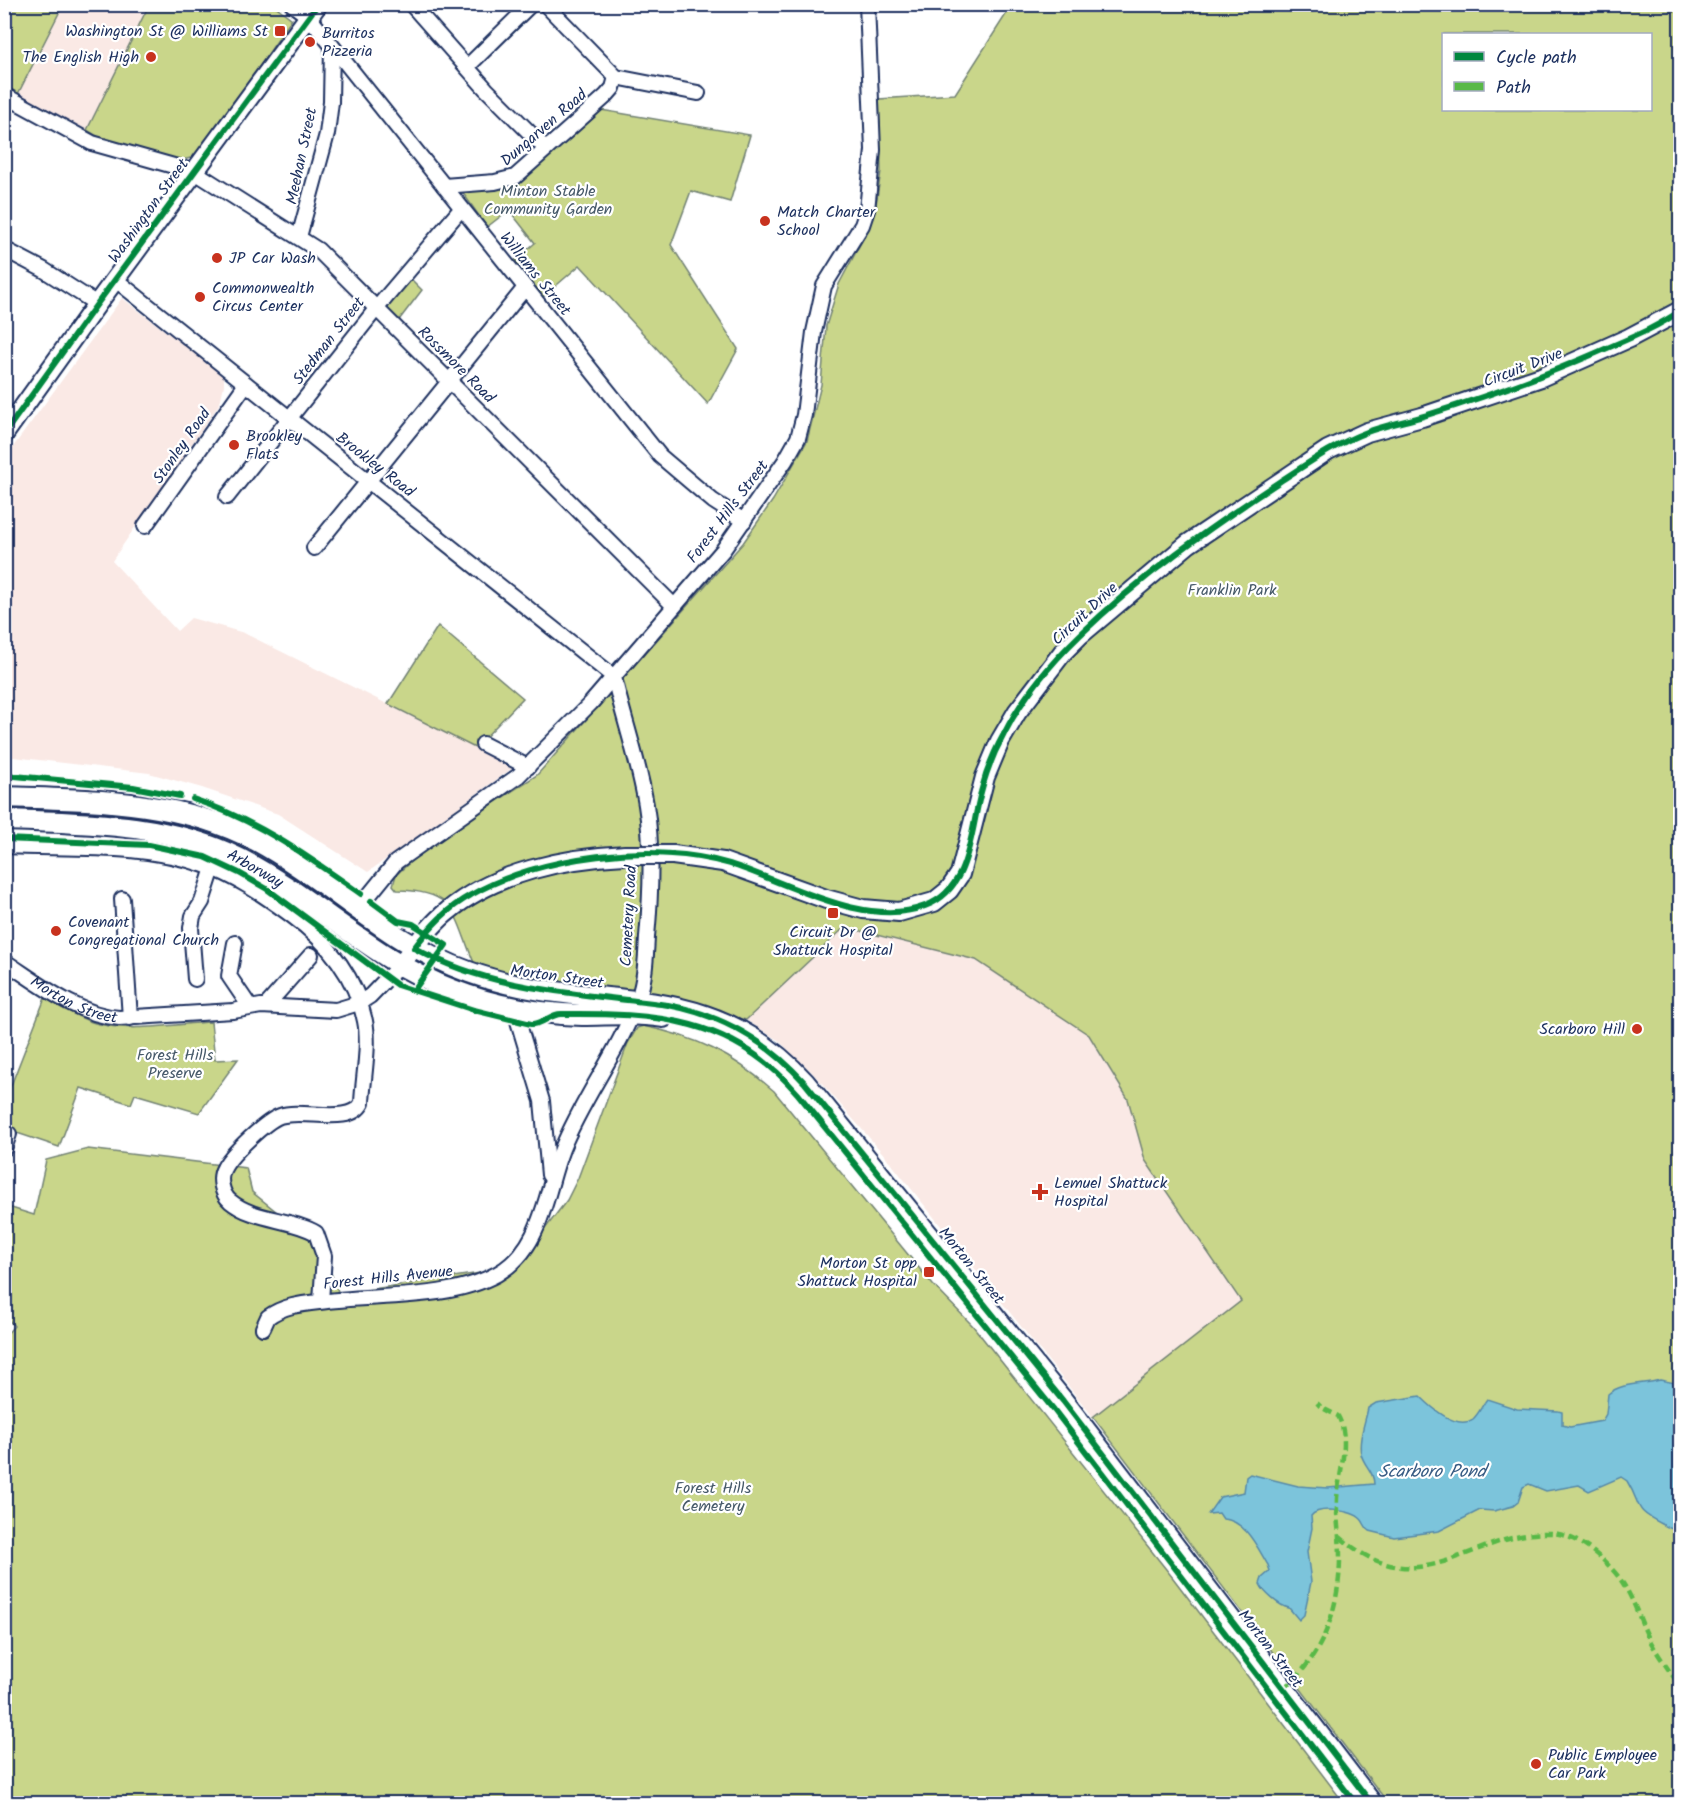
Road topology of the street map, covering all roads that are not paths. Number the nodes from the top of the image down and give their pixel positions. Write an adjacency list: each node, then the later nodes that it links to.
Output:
1 (292, 4): 6 (street, Williams Street)
2 (411, 4): 8 (street)
3 (531, 4): 8 (street)
4 (545, 4): 9 (street)
5 (867, 4): 29 (street, Forest Hills Street)
6 (314, 11): 7 (street, Williams Street); 13 (main road, Washington Street)
7 (332, 45): 14 (street, Williams Street); 16 (street, Meehan Street)
8 (467, 67): 12 (street)
9 (616, 77): 10 (street); 12 (street, Dungarven Road)
10 (698, 93)
11 (4, 95): 13 (street, Rossmore Road)
12 (546, 149): 14 (street, Dungarven Road)
13 (195, 172): 16 (street, Rossmore Road); 18 (main road, Washington Street)
14 (444, 186): 15 (street, Williams Street)
15 (461, 209): 19 (street, Williams Street); 21 (street, Stedman Street)
16 (299, 237): 21 (street, Rossmore Road)
17 (4, 249): 20 (street)
18 (116, 279): 20 (main road, Washington Street); 24 (street, Brookley Road)
19 (524, 289): 23 (street); 29 (street, Williams Street)
20 (97, 304): 26 (main road, Washington Street)
21 (376, 309): 23 (street, Rossmore Road); 25 (street, Stedman Street)
22 (1680, 311): 43 (main road, Circuit Drive, bridge)
23 (448, 381): 27 (street); 32 (street, Rossmore Road)
24 (246, 384): 25 (street, Brookley Road); 30 (street, Stonley Road)
25 (289, 417): 27 (street, Brookley Road); 28 (street, Stedman Street)
26 (4, 434)
27 (368, 480): 31 (street); 33 (street, Brookley Road)
28 (227, 497)
29 (744, 521): 32 (street, Forest Hills Street)
30 (145, 526)
31 (314, 549)
32 (674, 606): 33 (street, Forest Hills Street)
33 (614, 677): 35 (street, Forest Hills Street); 52 (street, Cemetery Road)
34 (483, 744): 35 (street)
35 (528, 767): 41 (street, Forest Hills Street)
36 (6, 802): 41 (highway, Arborway)
37 (4, 820): 46 (highway, Arborway)
38 (4, 846): 39 (street, Arborway)
39 (213, 868): 47 (street); 48 (street, Arborway)
40 (122, 899): 53 (street)
41 (357, 910): 43 (highway, Arborway)
42 (235, 943): 50 (street)
43 (414, 948): 46 (main road, Circuit Drive); 52 (highway, Morton Street)
44 (310, 955): 49 (street)
45 (4, 961): 53 (street, Morton Street)
46 (399, 966): 48 (street, Morton Street); 51 (highway, Morton Street)
47 (195, 979)
48 (359, 1003): 49 (street, Morton Street); 57 (street, Arborway)
49 (267, 1006): 50 (street, Morton Street)
50 (250, 1007): 53 (street, Morton Street)
51 (514, 1008): 52 (highway, Morton Street); 56 (street, Forest Hills Avenue)
52 (634, 1008): 56 (street, Forest Hills Avenue); 59 (highway, Morton Street); 60 (highway, Morton Street)
53 (130, 1018)
54 (9, 1134): 55 (street)
55 (4, 1149)
56 (548, 1192): 57 (street, Forest Hills Avenue)
57 (321, 1301): 58 (street, Forest Hills Avenue)
58 (263, 1328)
59 (1356, 1803)
60 (1372, 1803)

